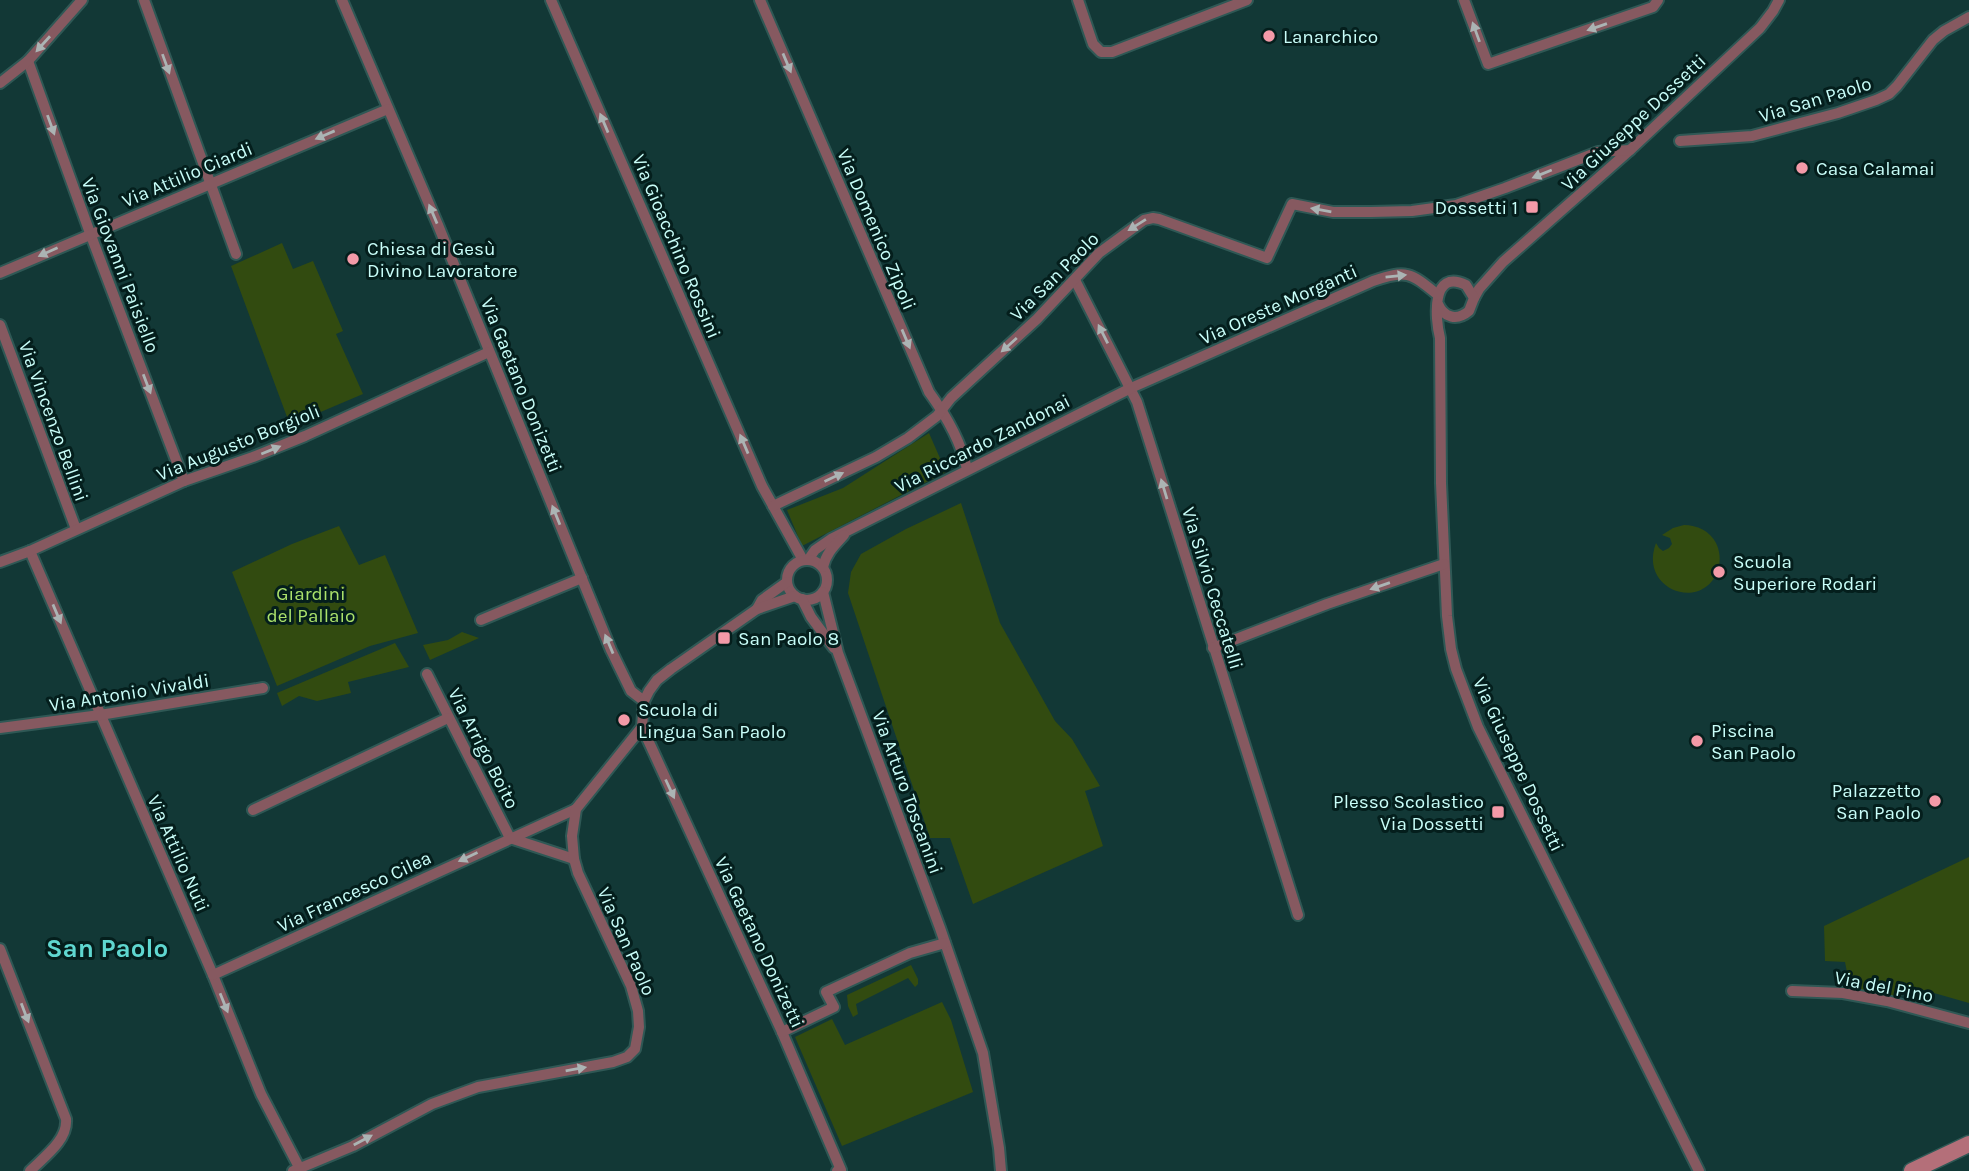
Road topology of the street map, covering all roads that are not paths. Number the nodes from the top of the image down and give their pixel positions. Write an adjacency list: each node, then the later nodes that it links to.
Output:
1 (82, 0): 12 (street, one-way to 12)
2 (144, 0): 17 (street, one-way to 17)
3 (342, 0): 14 (street, Via Gaetano Donizetti)
4 (551, 0): 34 (street, Via Gioacchino Rossini, one-way to 4)
5 (760, 0): 31 (street, Via Domenico Zipoli, one-way to 31)
6 (1078, 0): 7 (street)
7 (1247, 0)
8 (1464, 0): 9 (street, one-way to 8)
9 (1658, 0)
10 (1779, 0): 16 (street, Via Giuseppe Dossetti)
11 (1969, 17): 15 (street, Via San Paolo)
12 (28, 61): 13 (street); 18 (street, Via Giovanni Paisiello, one-way to 18)
13 (0, 83)
14 (388, 109): 17 (street, Via Attilio Ciardi, one-way to 17); 29 (street, Via Gaetano Donizetti, one-way to 14)
15 (1680, 141)
16 (1630, 150): 20 (street, Via Giuseppe Dossetti); 22 (street, Via San Paolo, one-way to 22)
17 (209, 184): 18 (street, Via Attilio Ciardi); 19 (street)
18 (90, 233): 21 (street, Via Attilio Ciardi, one-way to 21); 33 (street, Via Giovanni Paisiello, one-way to 33)
19 (236, 254)
20 (1503, 262): 23 (street, Via Giuseppe Dossetti); 24 (street, Via Giuseppe Dossetti)
21 (0, 273)
22 (1075, 280): 30 (street, Via Silvio Ceccatelli, one-way to 22); 31 (street, Via San Paolo, one-way to 31)
23 (1466, 285): 24 (street); 25 (street)
24 (1474, 298): 26 (street)
25 (1438, 299): 26 (street); 28 (street, Via Giuseppe Dossetti); 30 (street, Via Oreste Morganti, one-way to 25)
26 (1457, 317): 28 (street)
27 (0, 325): 35 (street, Via Vincenzo Bellini)
28 (1440, 338): 40 (street, Via Giuseppe Dossetti)
29 (489, 352): 33 (street, Via Augusto Borgioli, one-way to 29); 42 (street, Via Gaetano Donizetti, one-way to 29)
30 (1131, 388): 32 (street, Via Riccardo Zandonai); 48 (street, Via Silvio Ceccatelli, one-way to 30)
31 (942, 411): 32 (street, Via Domenico Zipoli); 34 (street, Via San Paolo, one-way to 31)
32 (967, 469): 36 (street, Via Riccardo Zandonai)
33 (184, 481): 35 (street, Via Augusto Borgioli)
34 (773, 506): 38 (street)
35 (76, 529): 37 (street, Via Augusto Borgioli)
36 (849, 531): 38 (street, Via Riccardo Zandonai); 41 (street, Via Riccardo Zandonai)
37 (30, 551): 39 (street, Via Augusto Borgioli); 53 (street, Via Attilio Nuti, one-way to 53)
38 (805, 560): 41 (street); 43 (street)
39 (0, 562)
40 (1444, 564): 48 (street, one-way to 48); 73 (street, Via Giuseppe Dossetti)
41 (823, 567): 44 (street)
42 (582, 578): 47 (street); 52 (street, Via Gaetano Donizetti, one-way to 42)
43 (787, 582): 45 (street); 46 (street)
44 (823, 592): 45 (street); 49 (street, Via Arturo Toscanini)
45 (799, 598): 46 (street); 49 (street, Via Arturo Toscanini)
46 (757, 609): 52 (street)
47 (481, 620)
48 (1213, 648): 61 (street, Via Silvio Ceccatelli)
49 (838, 653): 62 (street, Via Arturo Toscanini)
50 (427, 674): 54 (street, Via Arrigo Boito)
51 (263, 688): 53 (street, Via Antonio Vivaldi)
52 (644, 701): 55 (street)
53 (100, 715): 56 (street, Via Antonio Vivaldi); 64 (street, Via Attilio Nuti)
54 (447, 718): 58 (street); 59 (street, Via Arrigo Boito)
55 (642, 727): 57 (street); 67 (street, Via Gaetano Donizetti, one-way to 67)
56 (0, 728)
57 (576, 809): 59 (street, Via Francesco Cilea); 60 (street, Via San Paolo)
58 (253, 810)
59 (510, 838): 60 (street); 64 (street, Via Francesco Cilea, one-way to 64)
60 (574, 859): 69 (street, Via San Paolo, one-way to 60)
61 (1298, 915)
62 (945, 943): 67 (street); 72 (street, Via Arturo Toscanini)
63 (0, 949): 70 (street, one-way to 70)
64 (213, 975): 69 (street, Via Attilio Nuti, one-way to 69)
65 (1792, 991): 66 (street, Via del Pino)
66 (1969, 1023)
67 (782, 1032): 71 (street, Via Gaetano Donizetti)
68 (1969, 1144): 74 (street)
69 (298, 1170)
70 (30, 1171)
71 (837, 1171)
72 (1001, 1171)
73 (1699, 1171)
74 (1912, 1171)

